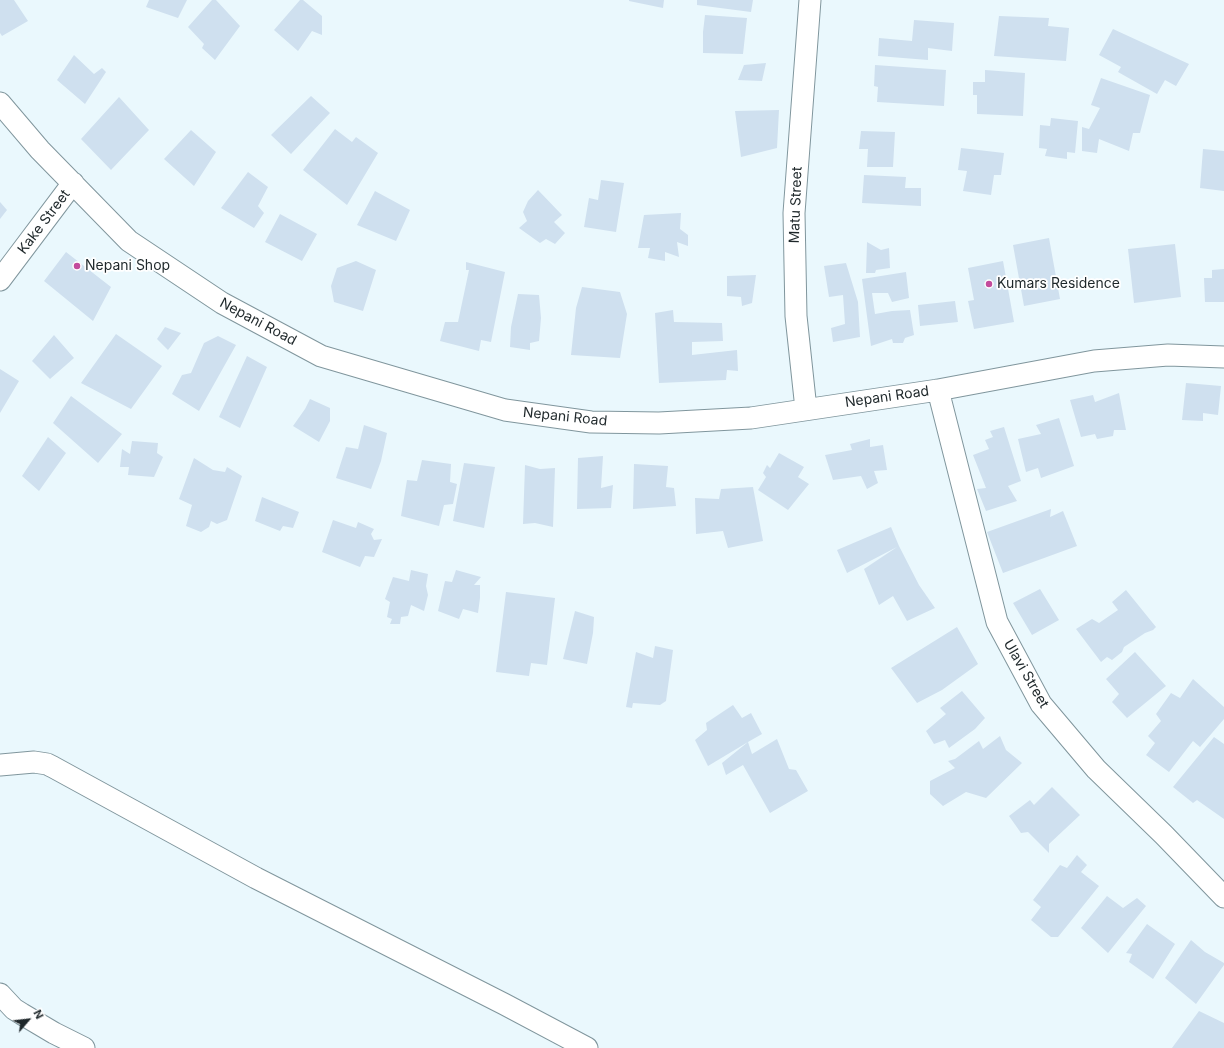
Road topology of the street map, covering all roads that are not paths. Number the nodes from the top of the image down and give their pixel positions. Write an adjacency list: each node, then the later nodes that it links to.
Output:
1 (810, 0): 7 (street, Matu Street)
2 (0, 103): 3 (street, Nepani Road)
3 (73, 183): 4 (street, Kake Street); 7 (street, Nepani Road)
4 (0, 280)
5 (1224, 357): 6 (street, Nepani Road)
6 (938, 390): 7 (street, Nepani Road); 9 (street, Ulavi Street)
7 (806, 409)
8 (0, 765): 12 (street)
9 (1224, 897)
10 (0, 994): 11 (street)
11 (84, 1048)
12 (587, 1048)

